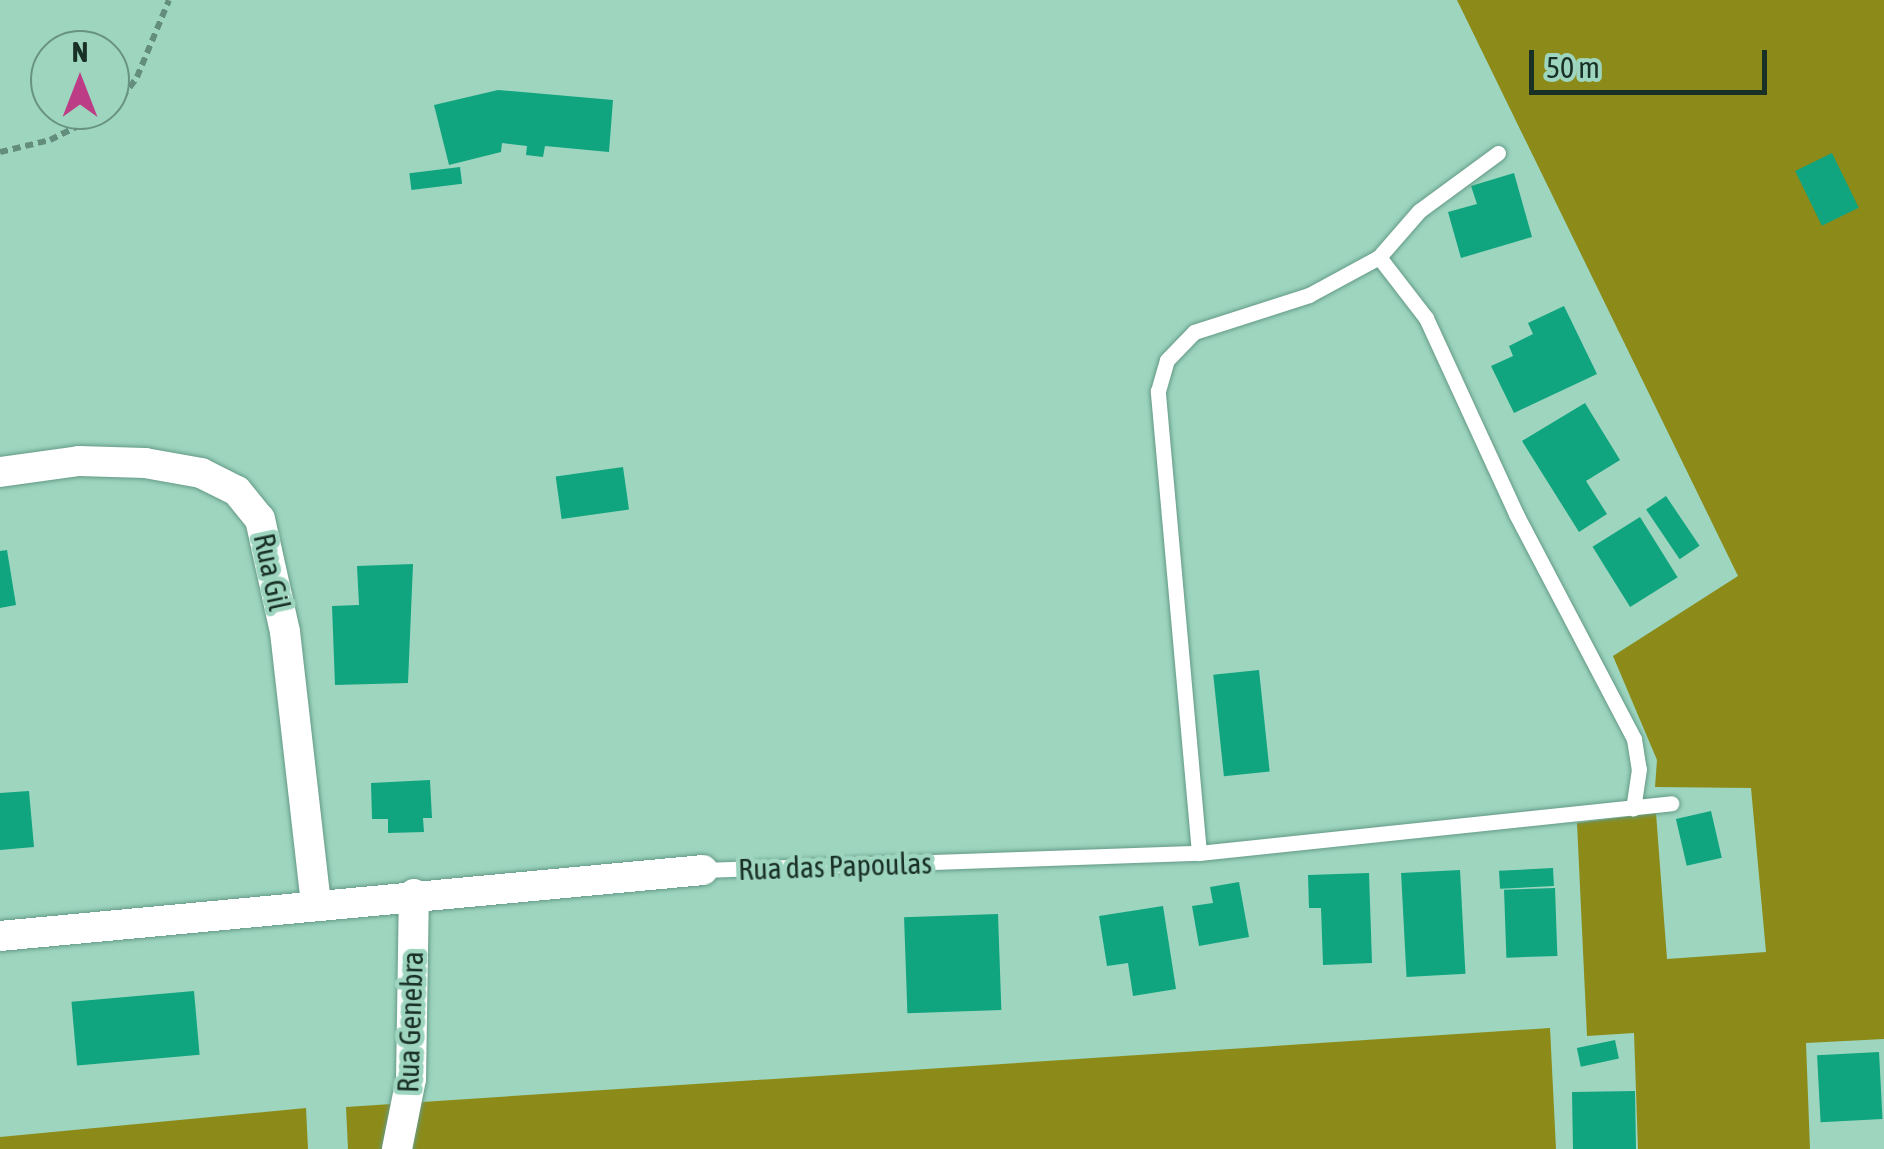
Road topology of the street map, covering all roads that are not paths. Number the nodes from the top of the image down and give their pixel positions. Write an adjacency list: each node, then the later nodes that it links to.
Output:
1 (1498, 153): 2 (lane)
2 (1379, 257): 5 (lane); 6 (lane)
3 (0, 472): 9 (street, Rua Gil)
4 (1671, 804): 5 (lane, Rua das Papoulas)
5 (1633, 809): 6 (lane, Rua das Papoulas)
6 (1199, 853): 7 (lane, Rua das Papoulas)
7 (703, 870): 8 (street, Rua das Papoulas)
8 (414, 894): 9 (street, Rua das Papoulas); 11 (street, Rua Genebra)
9 (316, 903): 10 (street, Rua das Papoulas)
10 (0, 936)
11 (397, 1149)

